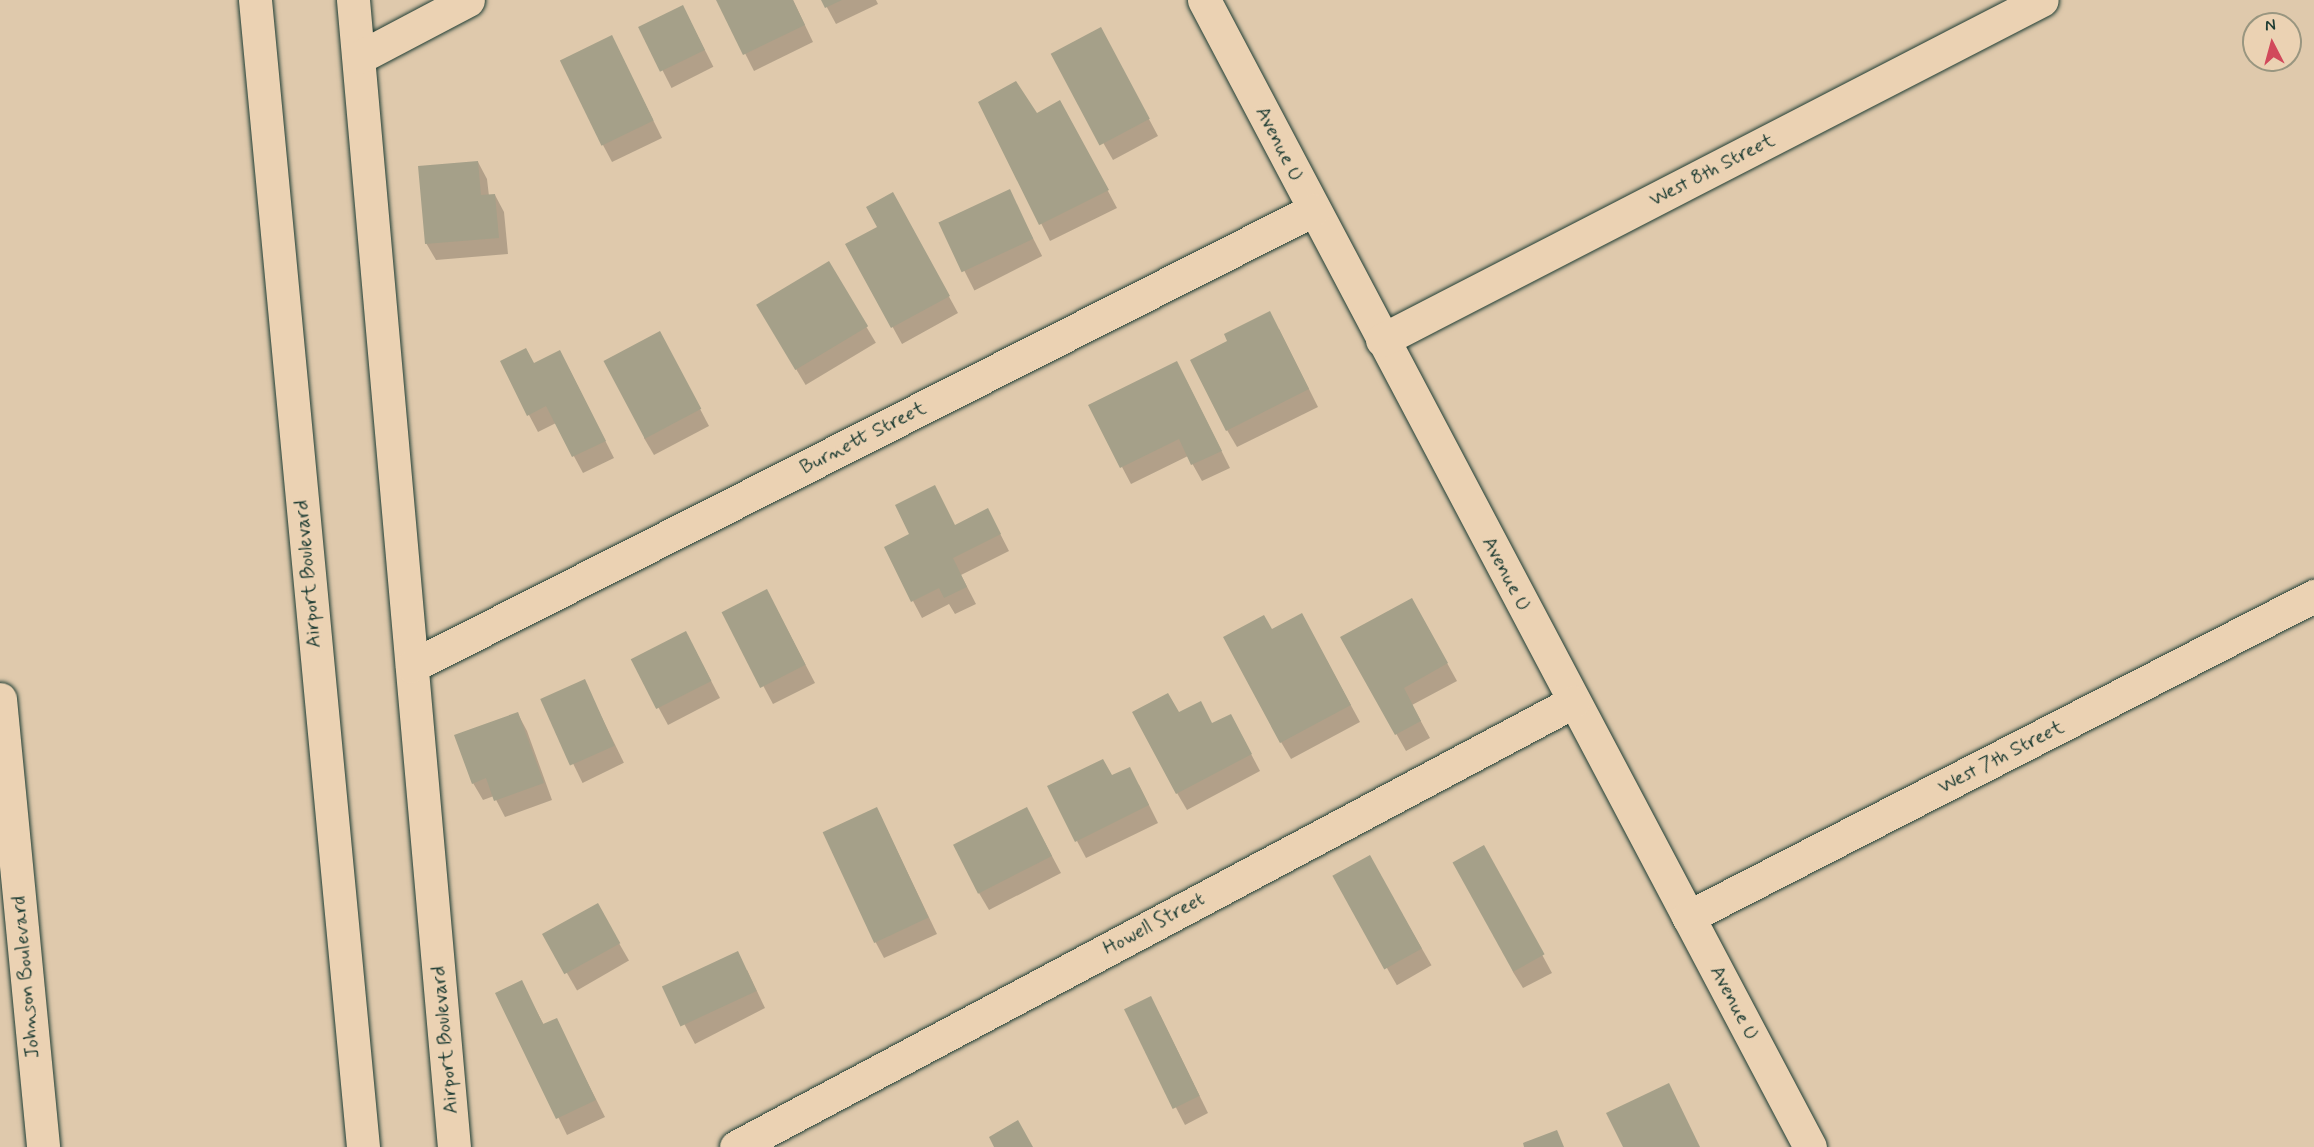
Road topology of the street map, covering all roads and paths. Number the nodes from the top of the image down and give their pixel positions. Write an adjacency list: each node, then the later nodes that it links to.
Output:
1 (255, 0): 15 (street, Airport Boulevard)
2 (353, 0): 6 (street, Airport Boulevard)
3 (468, 0): 6 (street)
4 (1204, 0): 7 (street, Avenue U)
5 (2042, 0): 8 (street, West 8th Street)
6 (360, 57): 10 (street, Airport Boulevard)
7 (1313, 210): 8 (street, Avenue U); 10 (street, Burnett Street)
8 (1382, 340): 12 (street, Avenue U)
9 (2314, 596): 13 (street, West 7th Street)
10 (412, 666): 16 (street, Airport Boulevard)
11 (0, 699): 14 (street, Johnson Boulevard)
12 (1573, 702): 13 (street, Avenue U); 17 (street, Howell Street)
13 (1688, 917): 18 (street, Avenue U)
14 (43, 1147)
15 (363, 1147)
16 (454, 1147)
17 (736, 1147)
18 (1810, 1147)

